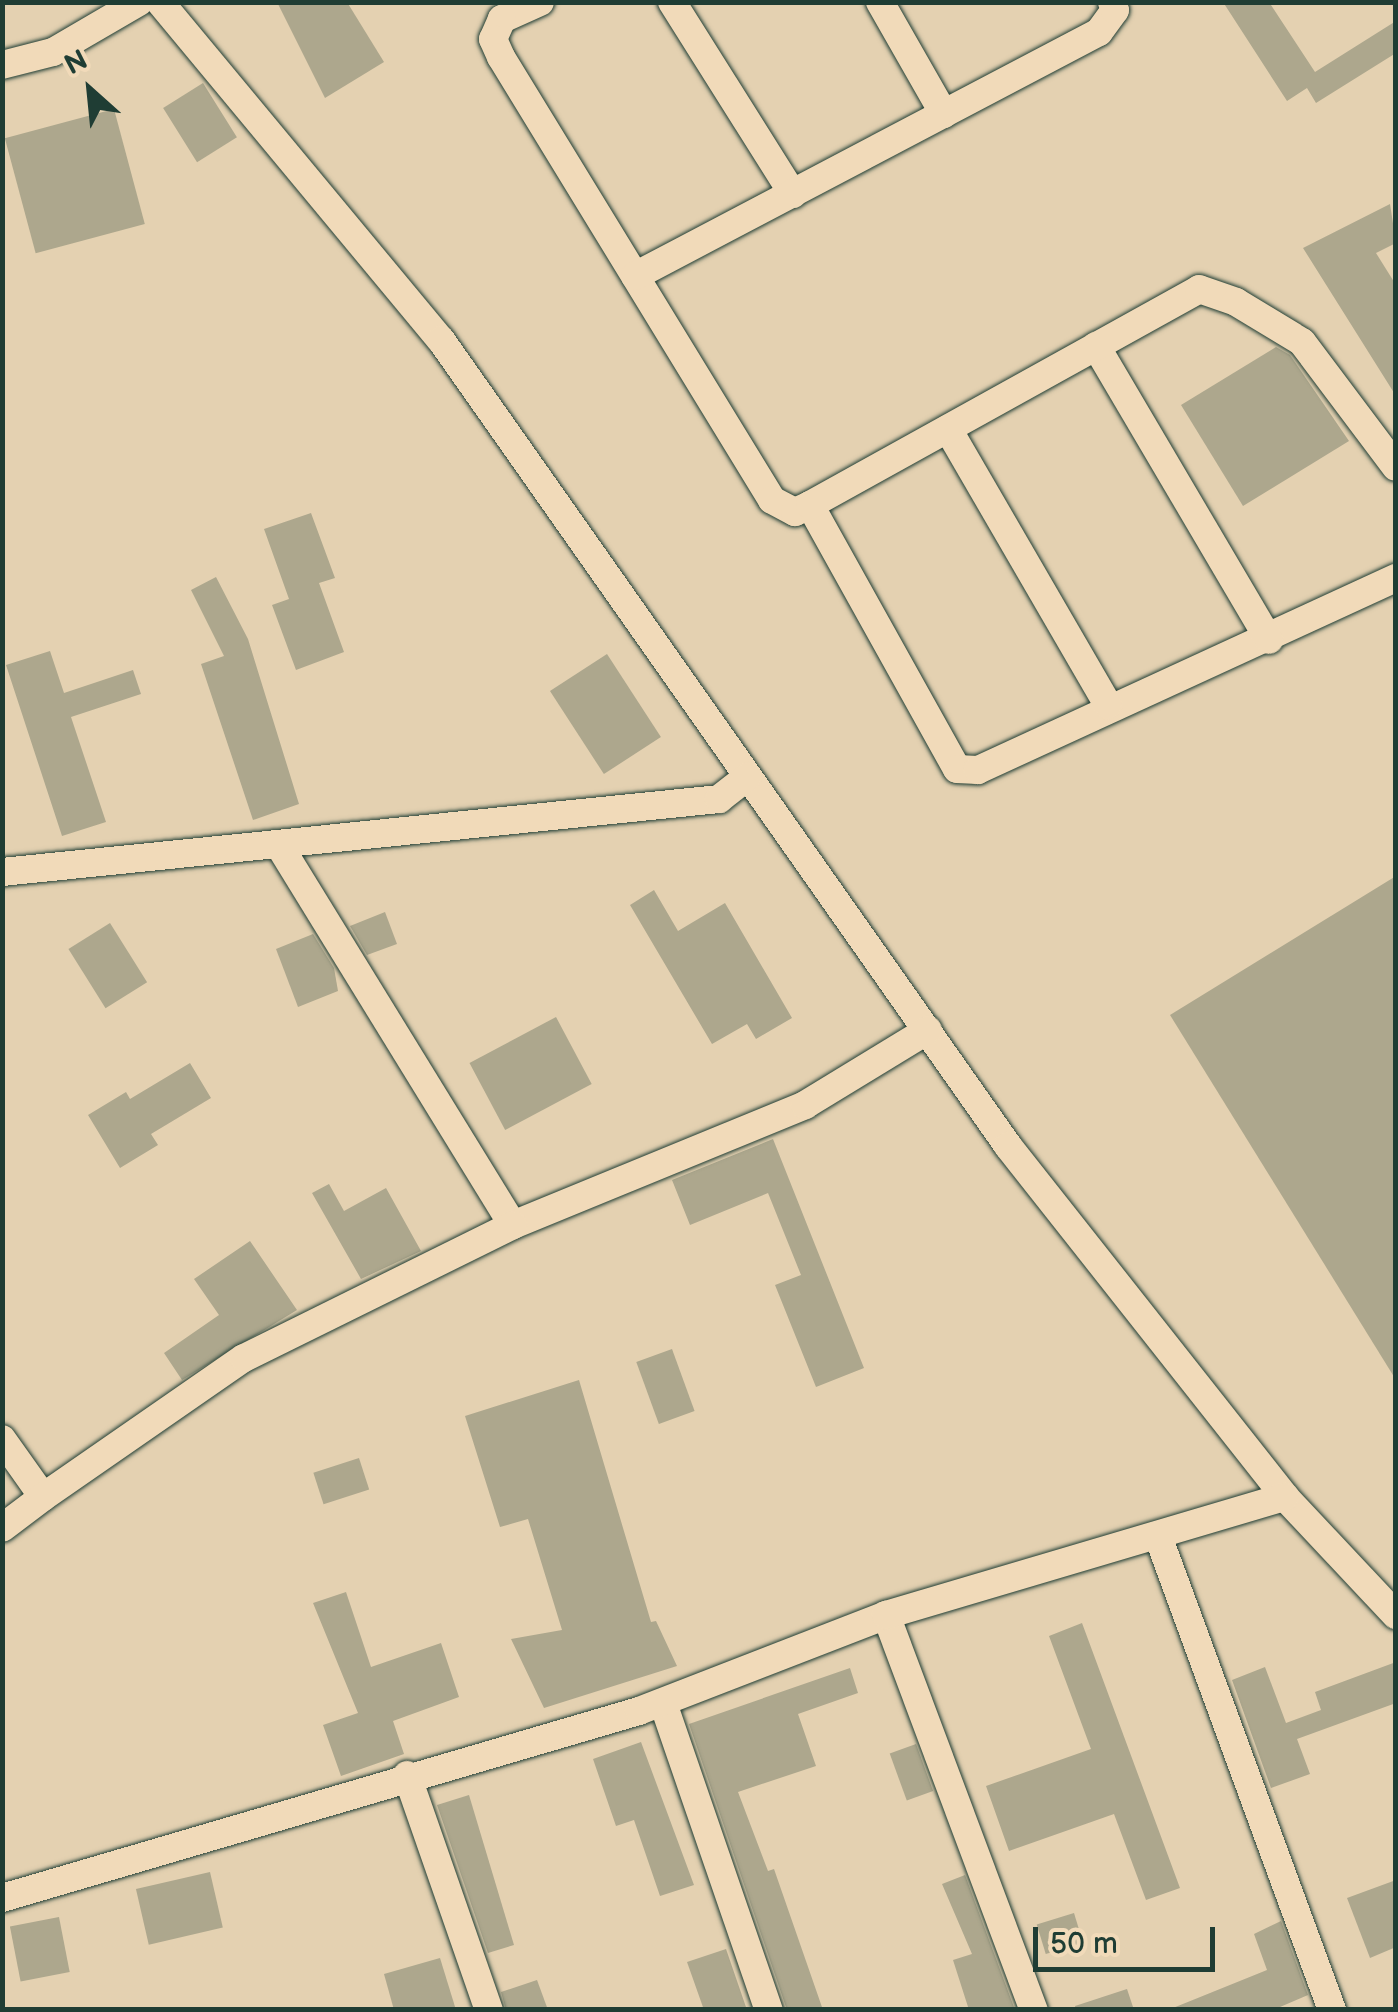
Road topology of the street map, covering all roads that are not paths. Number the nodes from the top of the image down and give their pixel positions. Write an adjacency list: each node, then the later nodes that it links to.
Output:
1 (139, 2): 7 (street)
2 (160, 2): 18 (street)
3 (540, 2): 10 (street)
4 (672, 2): 9 (street)
5 (880, 2): 8 (street)
6 (1112, 2): 8 (street)
7 (2, 65)
8 (944, 114): 9 (street)
9 (794, 194): 10 (street)
10 (635, 276): 14 (street)
11 (1096, 346): 12 (street); 13 (street); 16 (street)
12 (948, 429): 14 (street); 17 (street)
13 (1396, 467)
14 (810, 505): 17 (street)
15 (1396, 578): 16 (street)
16 (1269, 640): 17 (street)
17 (1108, 705)
18 (747, 777): 19 (street); 21 (street)
19 (279, 845): 20 (street); 22 (street)
20 (2, 872)
21 (928, 1030): 22 (street); 24 (street)
22 (513, 1225): 25 (street)
23 (2, 1439): 25 (street)
24 (1285, 1497): 27 (street); 28 (street)
25 (43, 1498): 26 (street)
26 (2, 1528)
27 (1158, 1536): 29 (street); 36 (street)
28 (1396, 1614)
29 (886, 1616): 30 (street); 35 (street)
30 (663, 1703): 31 (street); 34 (street)
31 (407, 1775): 32 (street); 33 (street)
32 (2, 1898)
33 (490, 2010)
34 (769, 2010)
35 (1034, 2010)
36 (1332, 2010)

